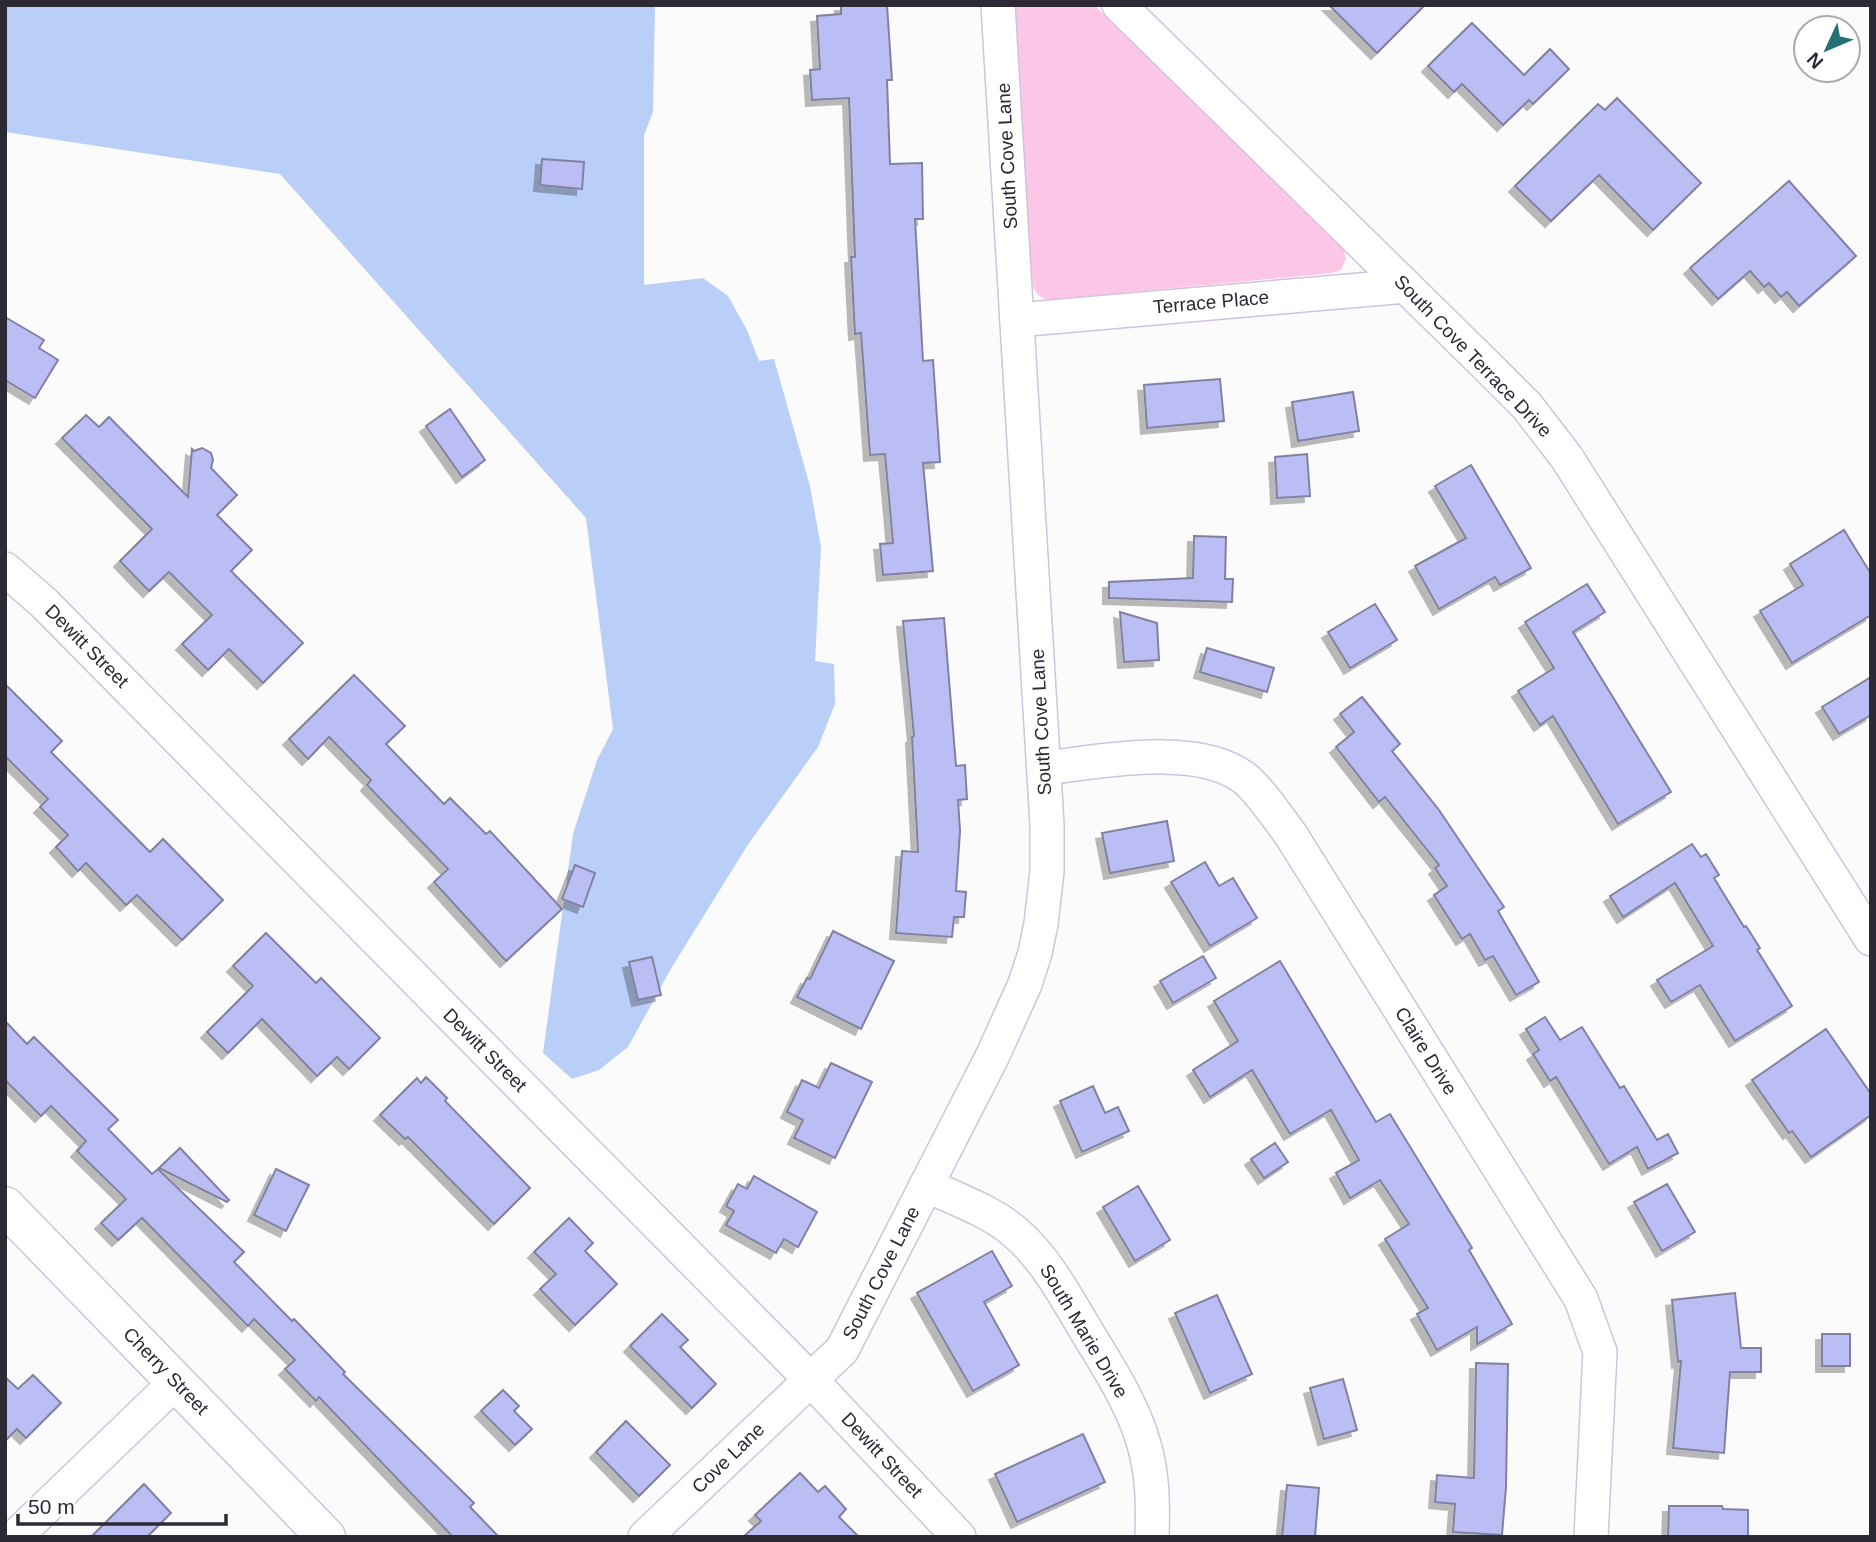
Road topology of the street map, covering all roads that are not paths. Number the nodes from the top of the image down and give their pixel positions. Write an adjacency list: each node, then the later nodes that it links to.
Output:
1 (998, 5): 4 (street, South Cove Lane)
2 (1119, 5): 3 (street, South Cove Terrace Drive)
3 (1406, 286): 4 (street, Terrace Place); 7 (street, South Cove Terrace Drive)
4 (1017, 320): 6 (street, South Cove Lane)
5 (5, 569): 10 (street, Dewitt Street)
6 (1044, 768): 8 (street, South Cove Lane); 17 (street, Claire Drive)
7 (1871, 939)
8 (926, 1185): 10 (street, South Cove Lane); 16 (street, South Marie Drive)
9 (5, 1206): 11 (street, Cherry Street)
10 (810, 1379): 14 (street, Cove Lane); 15 (street, Dewitt Street)
11 (176, 1382): 12 (street); 13 (street, Cherry Street)
12 (15, 1537)
13 (326, 1537)
14 (645, 1537)
15 (959, 1537)
16 (1152, 1537)
17 (1591, 1537)

